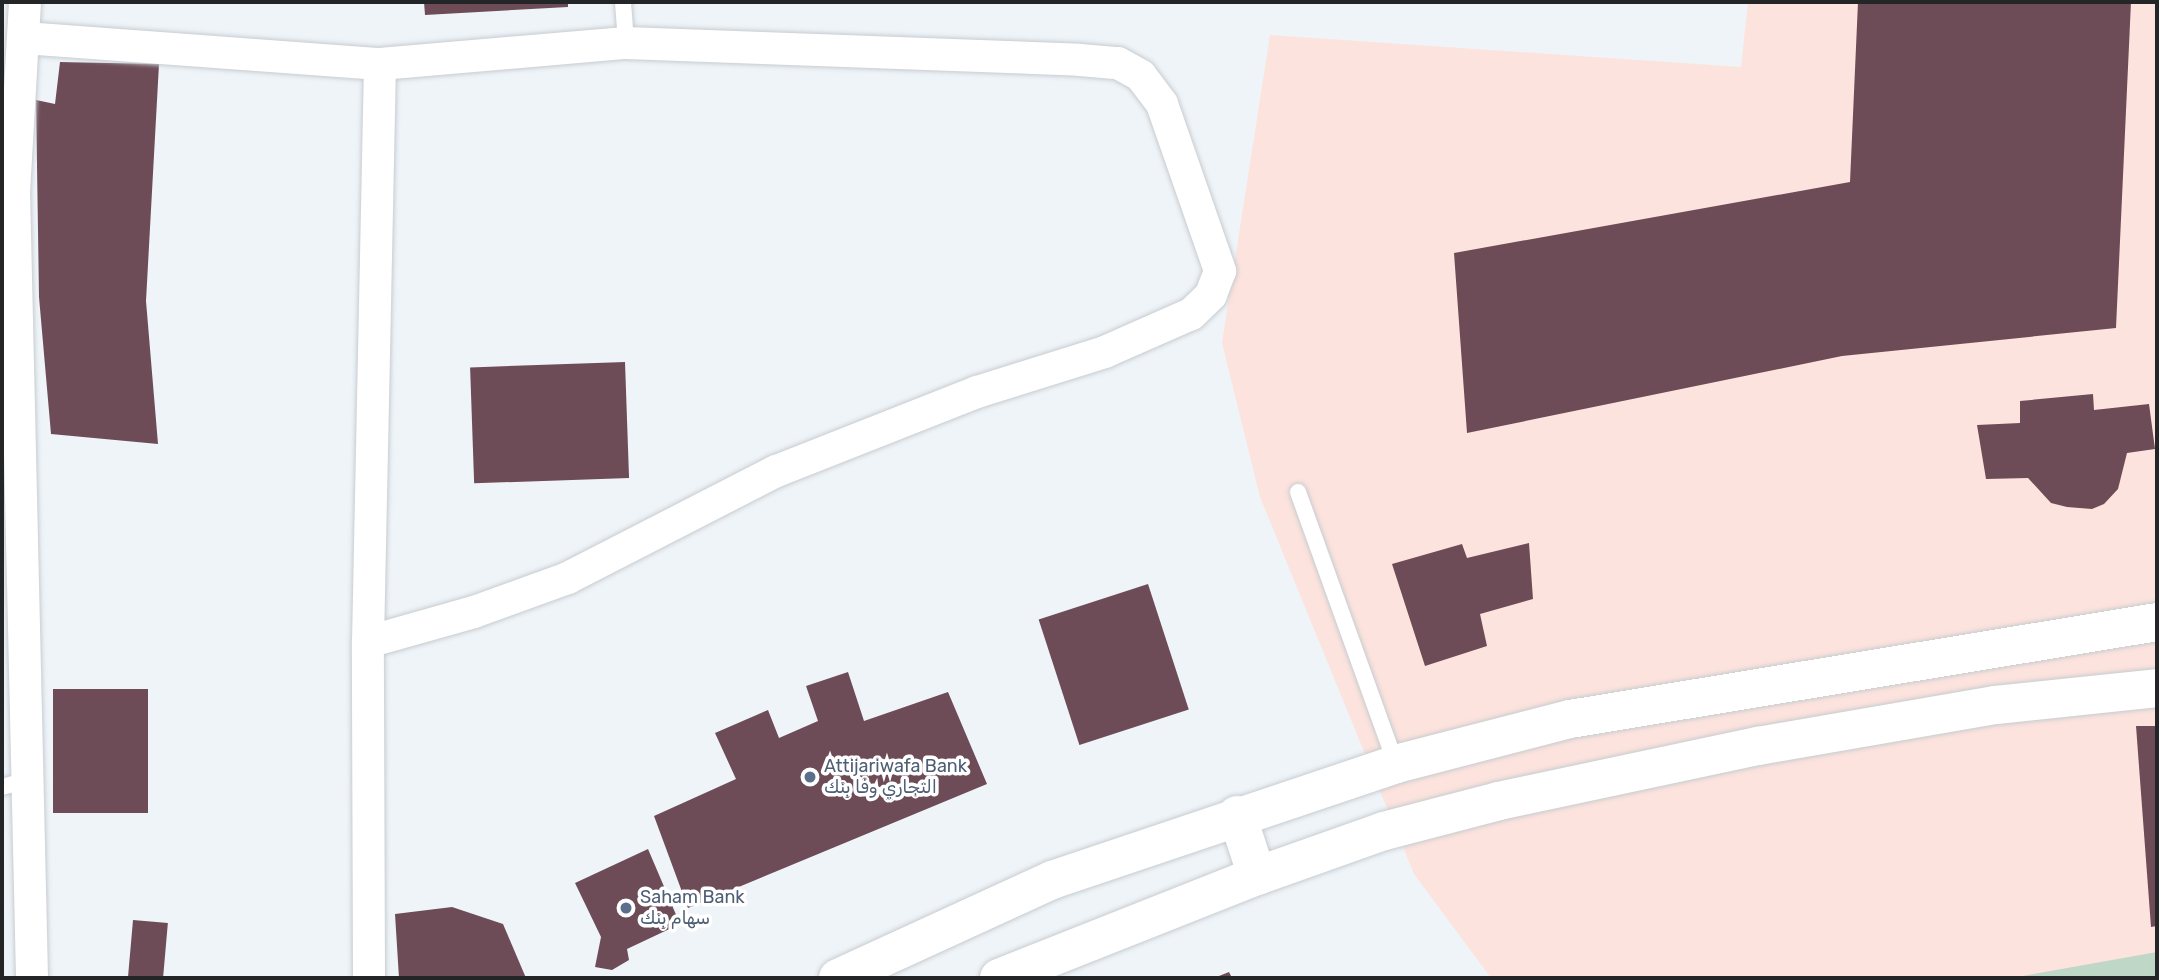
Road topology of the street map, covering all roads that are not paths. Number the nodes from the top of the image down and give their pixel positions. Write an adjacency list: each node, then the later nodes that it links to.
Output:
1 (25, 2): 3 (street)
2 (623, 2): 4 (lane)
3 (24, 37): 5 (street); 11 (street)
4 (626, 43): 5 (street); 8 (street)
5 (380, 64): 8 (street)
6 (1298, 492): 10 (lane)
7 (2157, 622): 10 (street)
8 (368, 642): 15 (street)
9 (2157, 688): 13 (street)
10 (1396, 764): 12 (street)
11 (14, 784): 14 (street)
12 (1237, 815): 13 (street); 16 (street)
13 (1257, 876): 17 (street)
14 (32, 978)
15 (369, 978)
16 (838, 978)
17 (999, 978)

